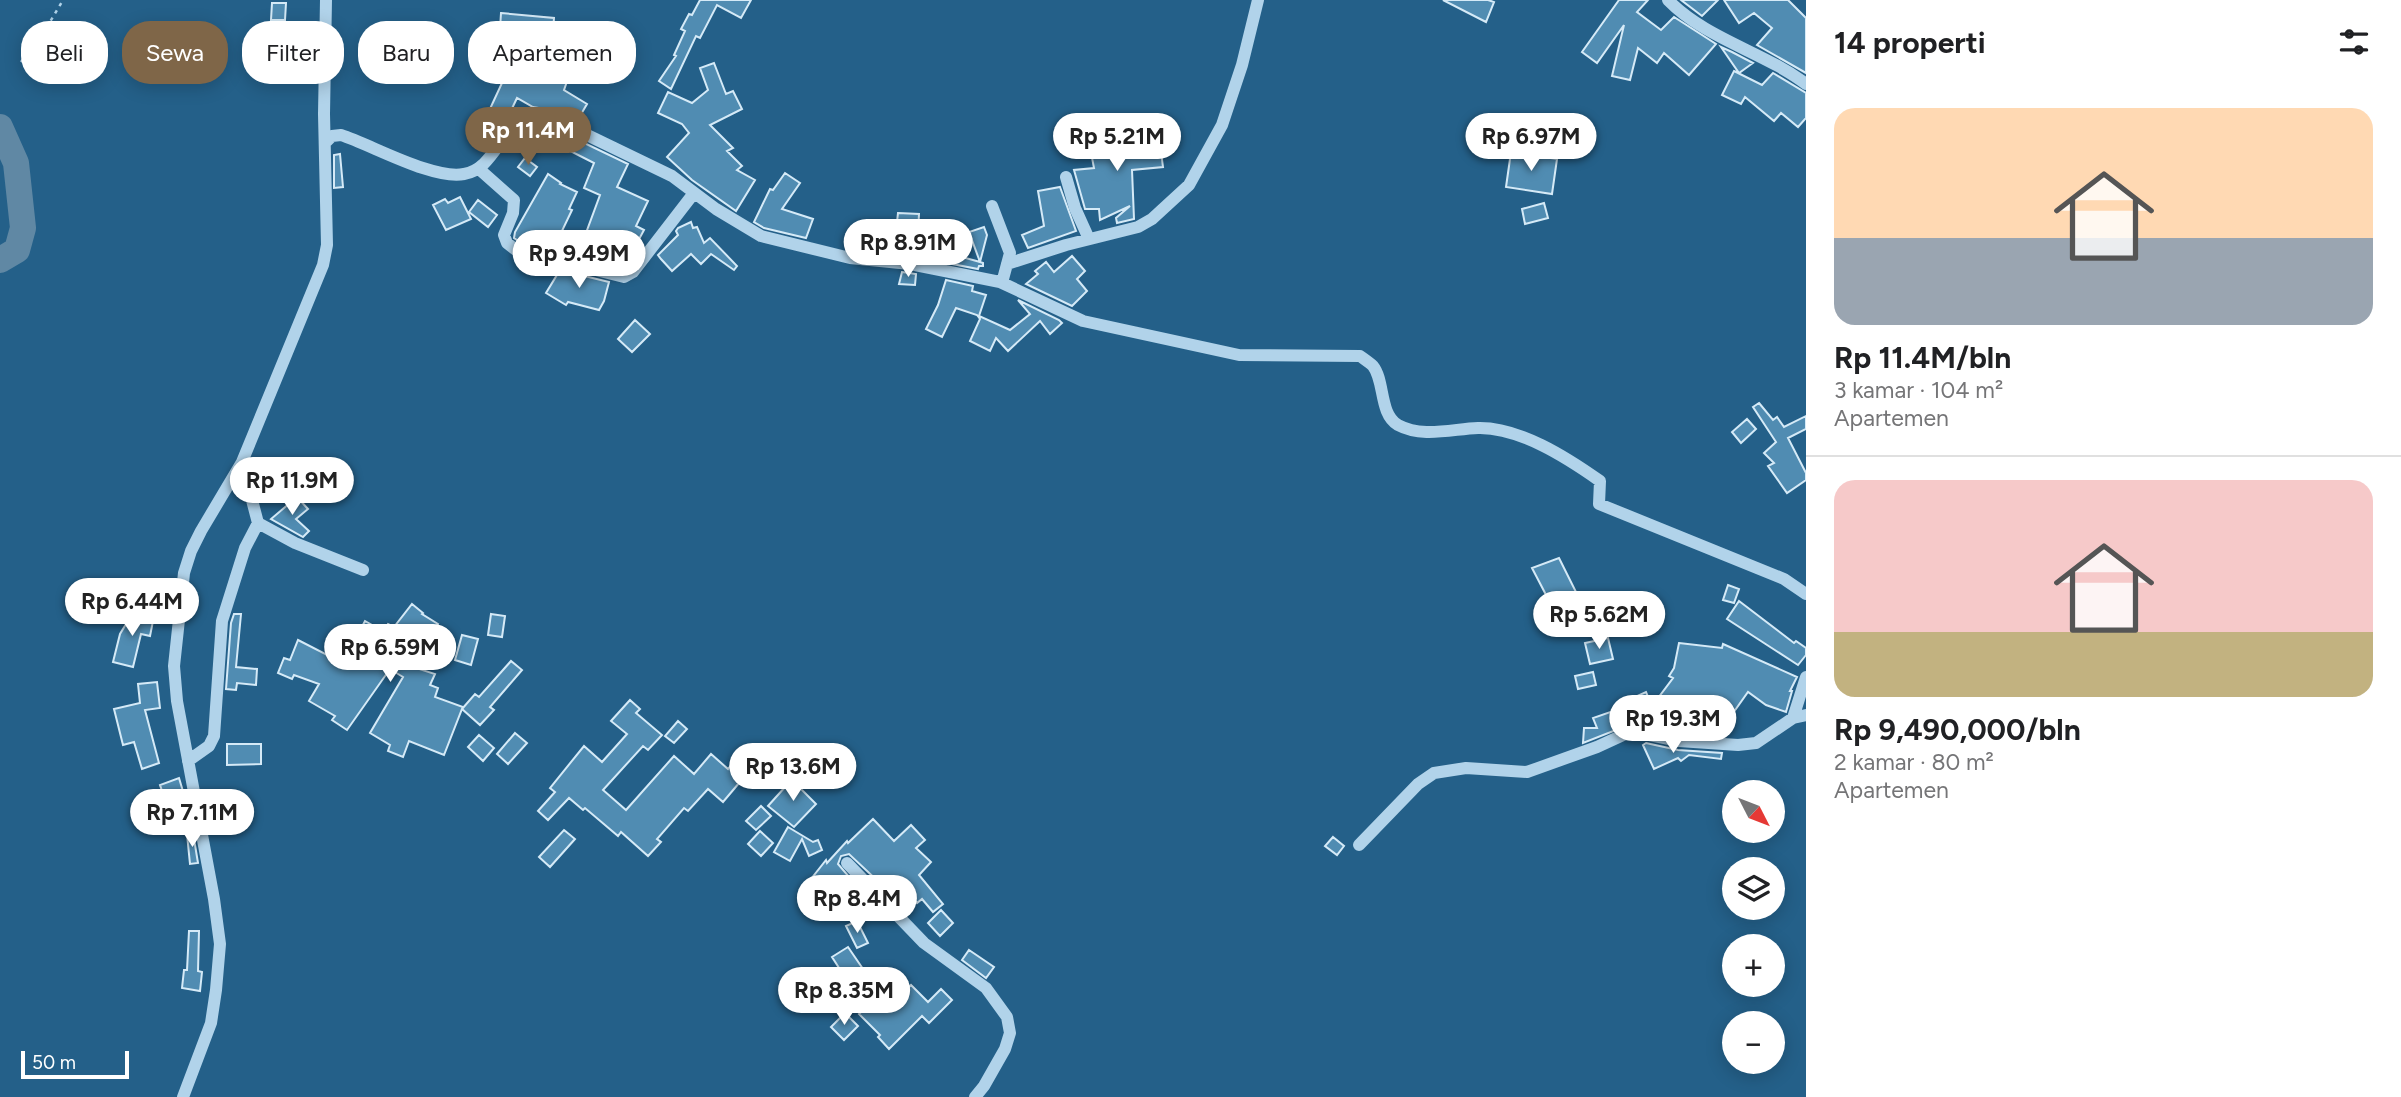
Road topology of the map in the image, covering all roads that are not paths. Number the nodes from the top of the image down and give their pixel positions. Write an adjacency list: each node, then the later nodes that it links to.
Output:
1 (326, 0): 5 (street)
2 (1258, 0): 10 (street)
3 (1668, 0): 4 (street)
4 (1806, 84)
5 (326, 142): 6 (street); 13 (street)
6 (479, 169): 8 (street); 8 (street)
7 (1066, 177): 10 (street)
8 (694, 193): 12 (street)
9 (992, 206): 11 (street)
10 (1089, 239): 11 (street)
11 (1007, 264): 12 (street)
12 (1000, 282): 16 (street)
13 (242, 462): 14 (street); 20 (street)
14 (258, 523): 15 (street); 20 (street)
15 (363, 570)
16 (1806, 594)
17 (1806, 677): 19 (street)
18 (1806, 712): 19 (street)
19 (1793, 718): 21 (street)
20 (188, 761): 23 (street)
21 (1359, 845)
22 (847, 863): 24 (street)
23 (183, 1097)
24 (975, 1097)

